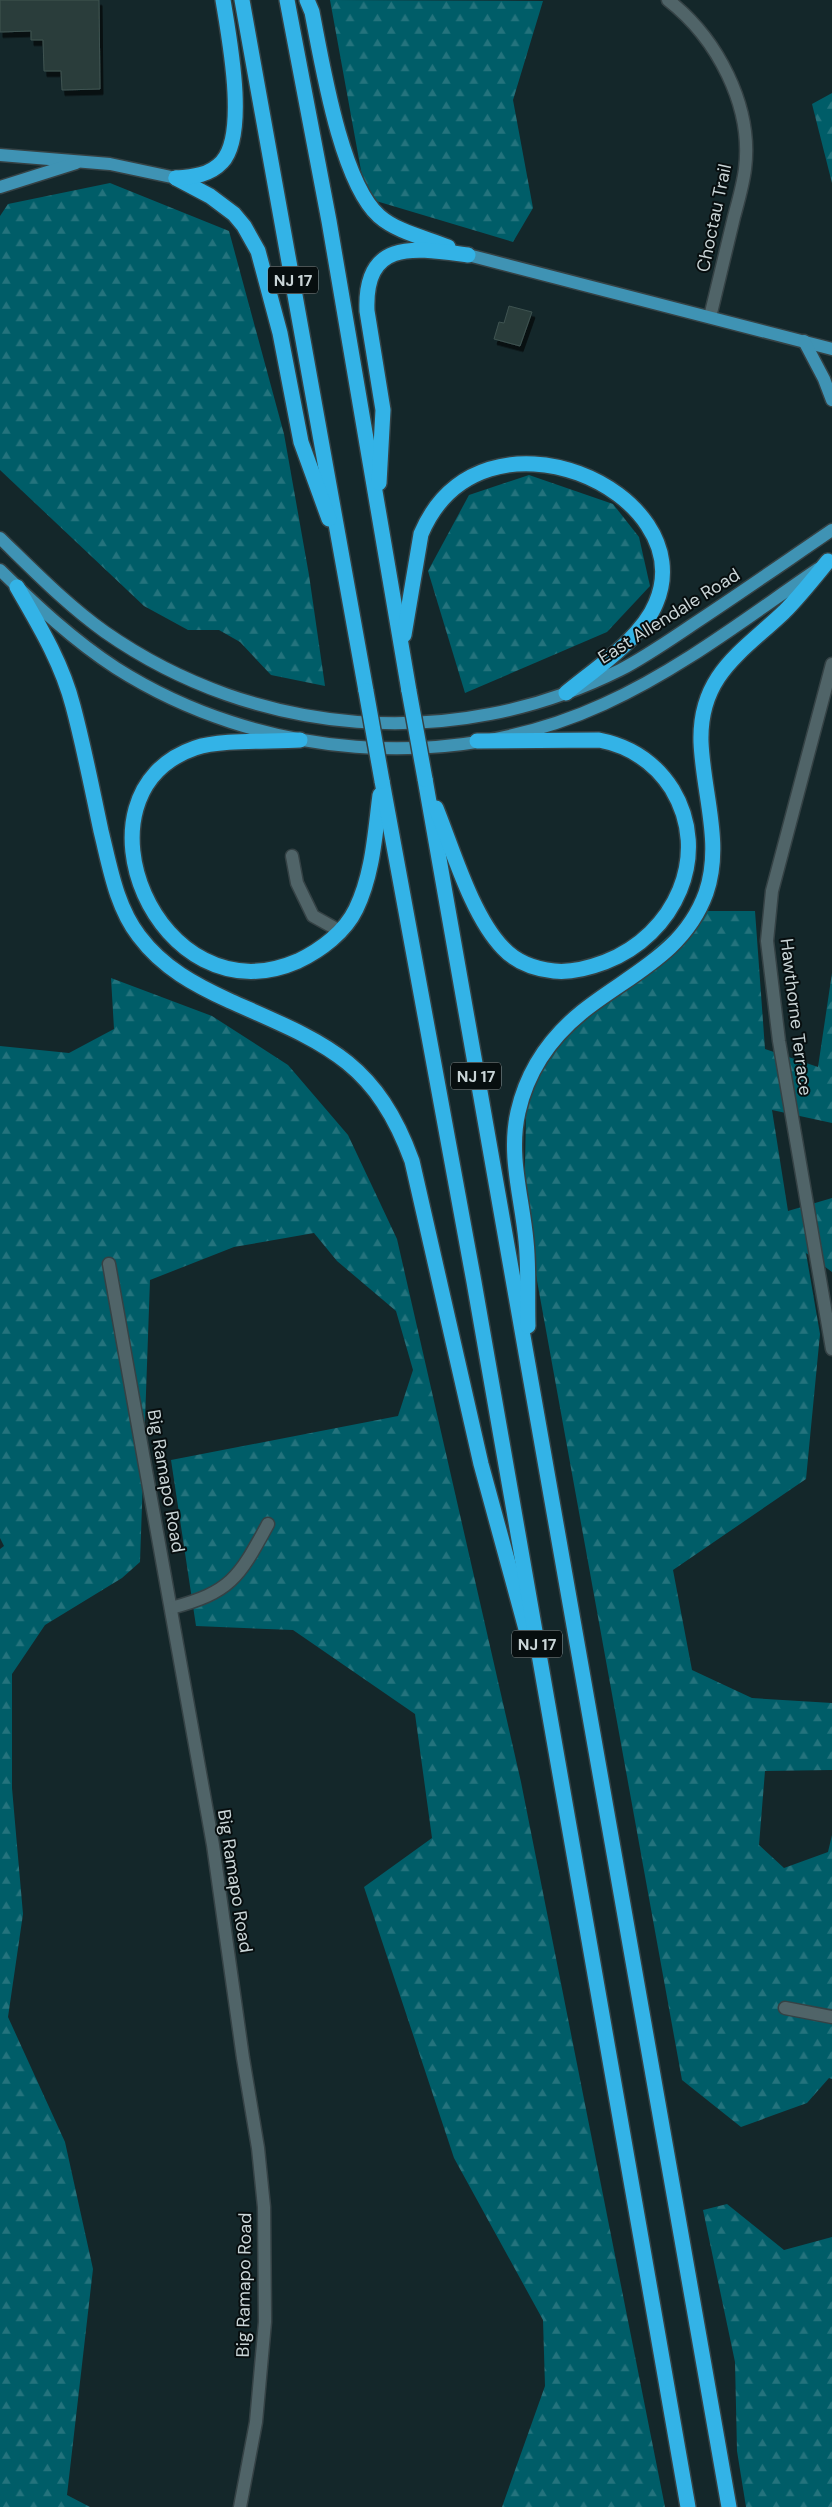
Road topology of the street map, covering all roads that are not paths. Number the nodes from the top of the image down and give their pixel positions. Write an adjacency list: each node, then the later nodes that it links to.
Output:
1 (223, 0): 8 (highway)
2 (242, 0): 19 (highway, NJ 17)
3 (287, 0): 15 (highway, NJ 17)
4 (307, 0): 10 (highway)
5 (668, 0): 11 (street, Choctau Trail)
6 (0, 155): 7 (main road)
7 (83, 161): 8 (main road); 9 (main road)
8 (176, 178): 19 (highway)
9 (0, 187)
10 (468, 255): 11 (main road); 15 (highway)
11 (710, 317): 12 (main road)
12 (804, 341): 13 (main road); 14 (main road)
13 (832, 349)
14 (832, 400)
15 (378, 512): 22 (highway, NJ 17)
16 (832, 530): 24 (main road, East Allendale Road)
17 (0, 538): 24 (main road, East Allendale Road)
18 (830, 560): 26 (main road); 33 (highway)
19 (344, 561): 28 (highway, NJ 17, bridge)
20 (0, 570): 21 (main road)
21 (17, 586): 25 (main road); 36 (highway)
22 (402, 649): 24 (highway); 27 (highway, NJ 17, bridge)
23 (832, 664): 32 (street, Hawthorne Terrace)
24 (566, 693)
25 (300, 740): 26 (main road); 30 (highway)
26 (477, 741): 27 (highway)
27 (425, 780): 33 (highway, NJ 17)
28 (382, 781): 30 (highway); 36 (highway, NJ 17)
29 (292, 856): 30 (street)
30 (340, 931)
31 (109, 1264): 35 (street, Big Ramapo Road)
32 (832, 1348)
33 (528, 1372): 41 (highway, NJ 17)
34 (268, 1524): 35 (street)
35 (171, 1608): 39 (street, Big Ramapo Road)
36 (551, 1721): 40 (highway, NJ 17)
37 (785, 2008): 38 (street)
38 (832, 2018)
39 (240, 2507)
40 (688, 2507)
41 (729, 2507)

